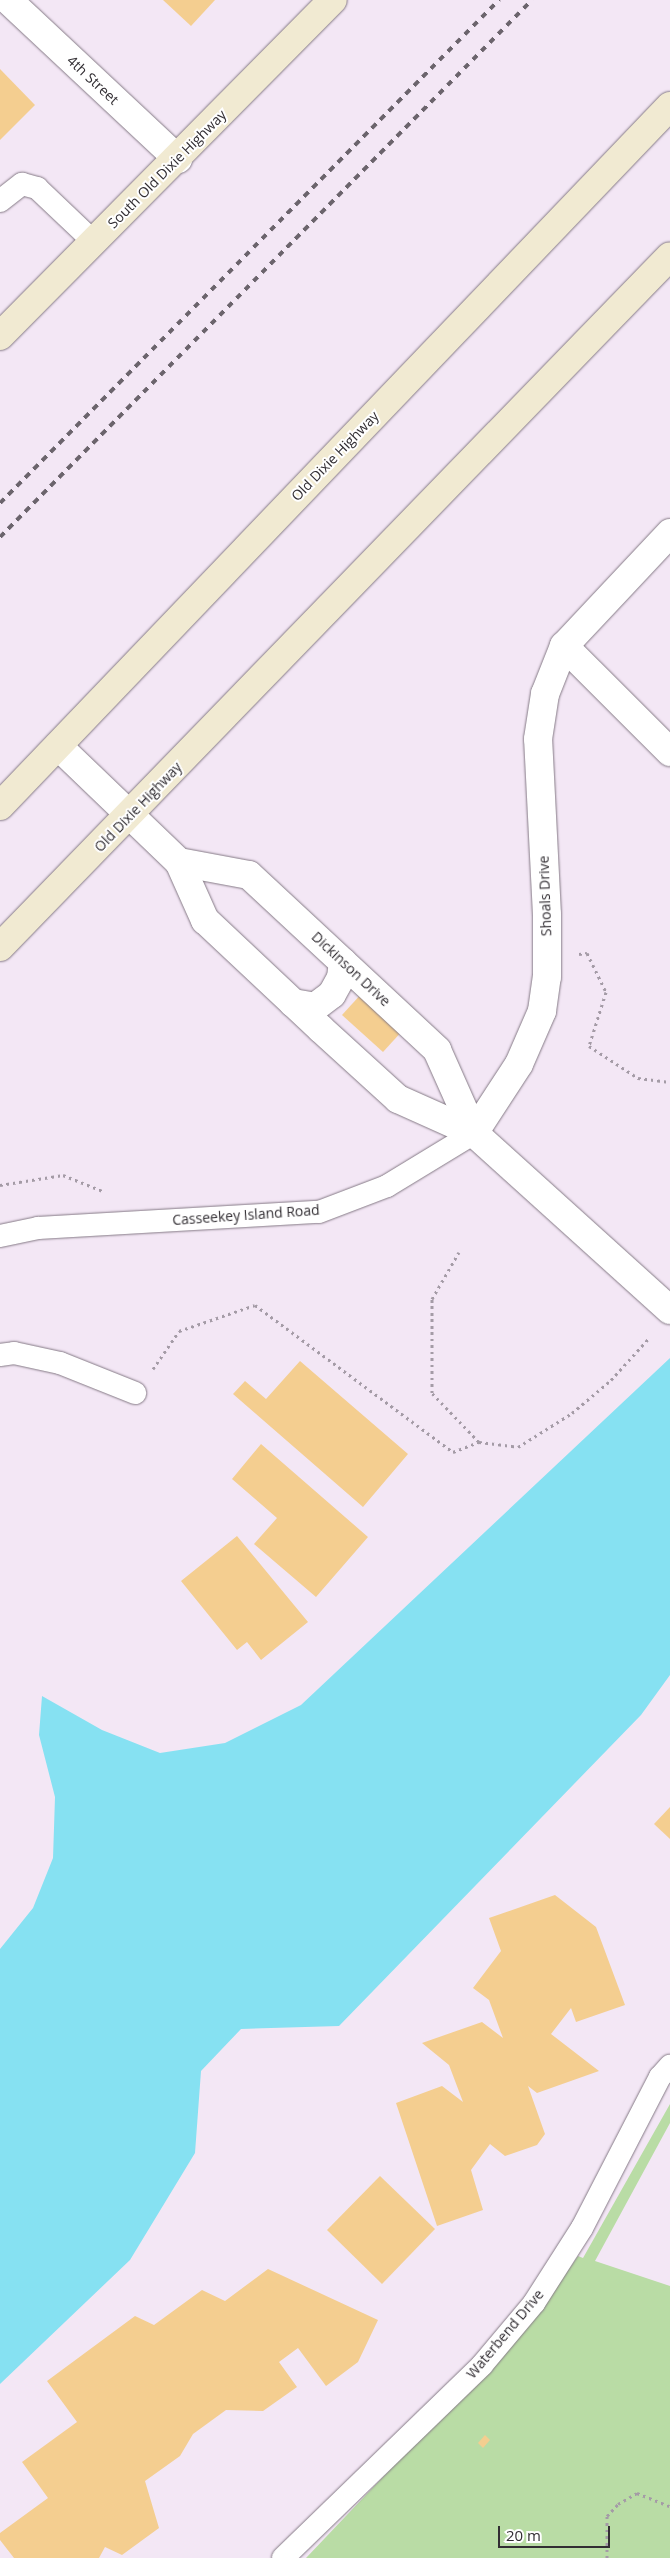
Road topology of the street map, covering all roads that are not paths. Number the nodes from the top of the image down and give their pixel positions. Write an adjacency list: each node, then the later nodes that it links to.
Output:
1 (8, 0): 4 (street, 4th Street)
2 (333, 0): 4 (main road, South Old Dixie Highway)
3 (670, 106): 11 (main road, Old Dixie Highway)
4 (178, 159): 6 (main road, South Old Dixie Highway)
5 (0, 201): 6 (lane)
6 (94, 242): 8 (main road, South Old Dixie Highway)
7 (670, 256): 14 (main road, Old Dixie Highway)
8 (0, 336)
9 (670, 533): 10 (street, Shoals Drive)
10 (564, 646): 12 (street); 19 (street, Shoals Drive)
11 (58, 746): 13 (main road, Old Dixie Highway); 14 (street, Dickinson Drive)
12 (670, 752)
13 (0, 806)
14 (130, 816): 15 (street, Dickinson Drive); 16 (main road, Old Dixie Highway)
15 (179, 862): 17 (street, Dickinson Drive); 18 (street, Dickinson Drive)
16 (0, 947)
17 (343, 962): 18 (street); 19 (street, Dickinson Drive)
18 (293, 1003): 19 (street, Dickinson Drive)
19 (474, 1134): 20 (lane, Casseekey Island Road); 21 (street, Dickinson Drive)
20 (0, 1236)
21 (664, 1320)
22 (0, 1355): 23 (lane)
23 (135, 1393)
24 (670, 2066): 25 (lane, Waterbend Drive)
25 (283, 2558)

